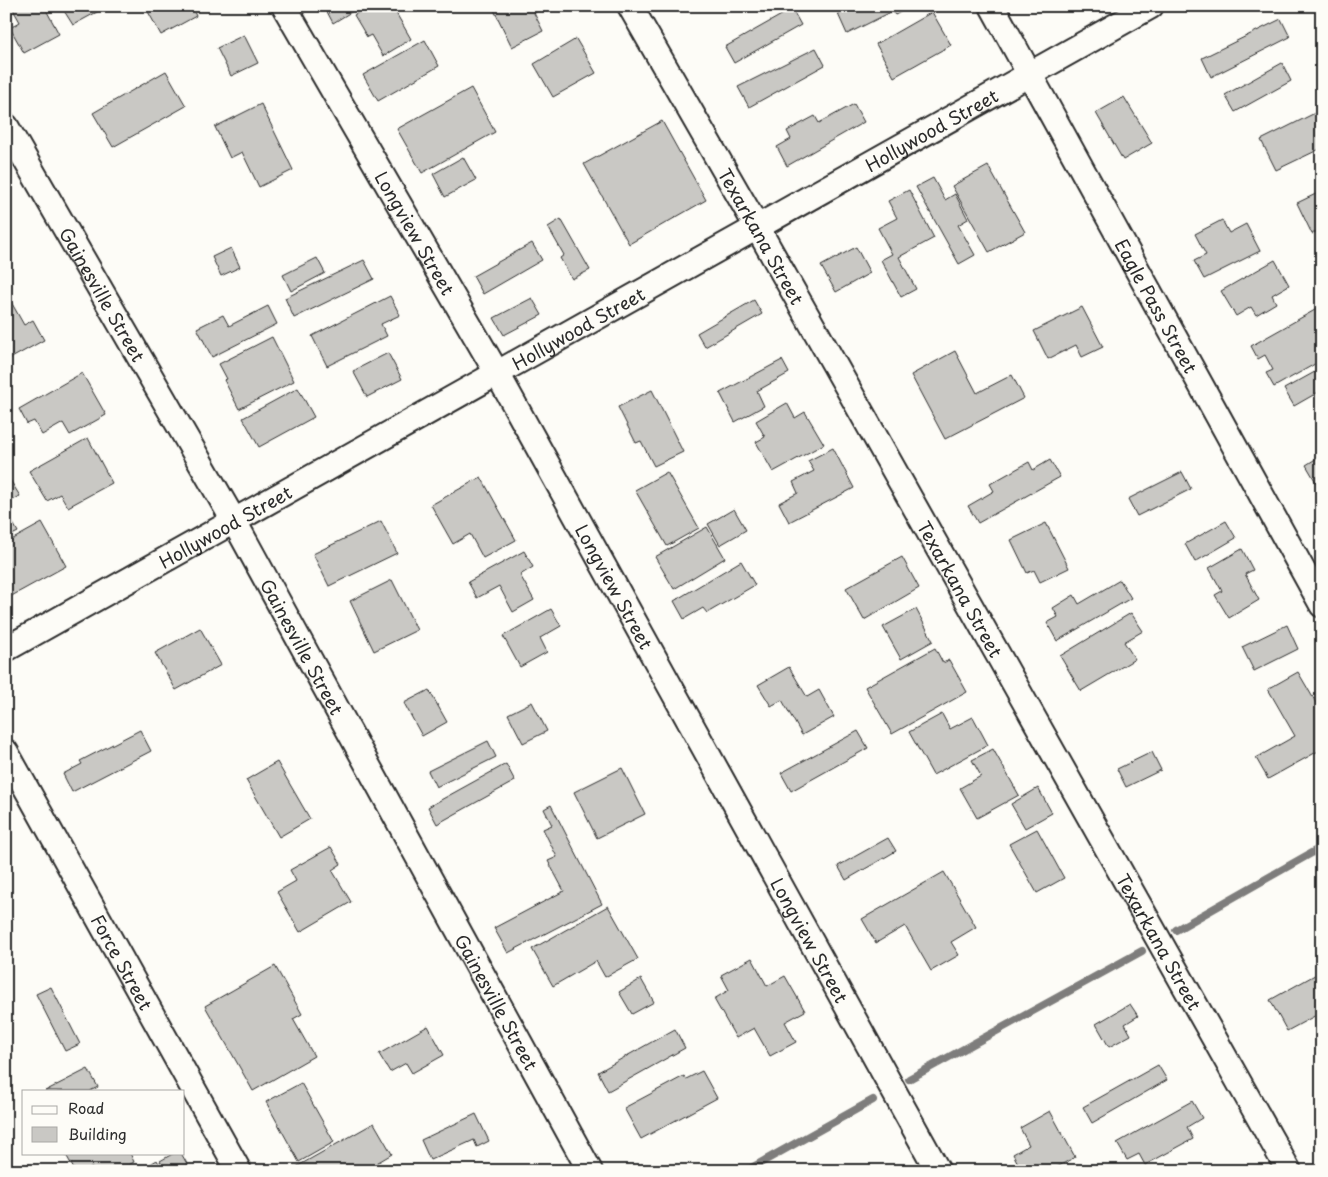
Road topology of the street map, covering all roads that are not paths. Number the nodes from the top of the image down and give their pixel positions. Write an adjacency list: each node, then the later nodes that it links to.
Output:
1 (284, 6): 8 (street, Longview Street)
2 (630, 6): 7 (street, Texarkana Street)
3 (992, 6): 5 (street, Eagle Pass Street)
4 (1151, 6): 5 (street, Hollywood Street)
5 (1031, 74): 7 (street, Hollywood Street); 10 (street, Eagle Pass Street)
6 (6, 126): 9 (street, Gainesville Street)
7 (758, 227): 8 (street, Hollywood Street); 16 (street, Texarkana Street)
8 (497, 373): 9 (street, Hollywood Street); 15 (street, Longview Street)
9 (234, 521): 11 (street, Hollywood Street); 14 (street, Gainesville Street)
10 (1322, 605)
11 (6, 649)
12 (6, 752): 13 (street, Force Street)
13 (239, 1171)
14 (590, 1171)
15 (938, 1171)
16 (1289, 1171)

